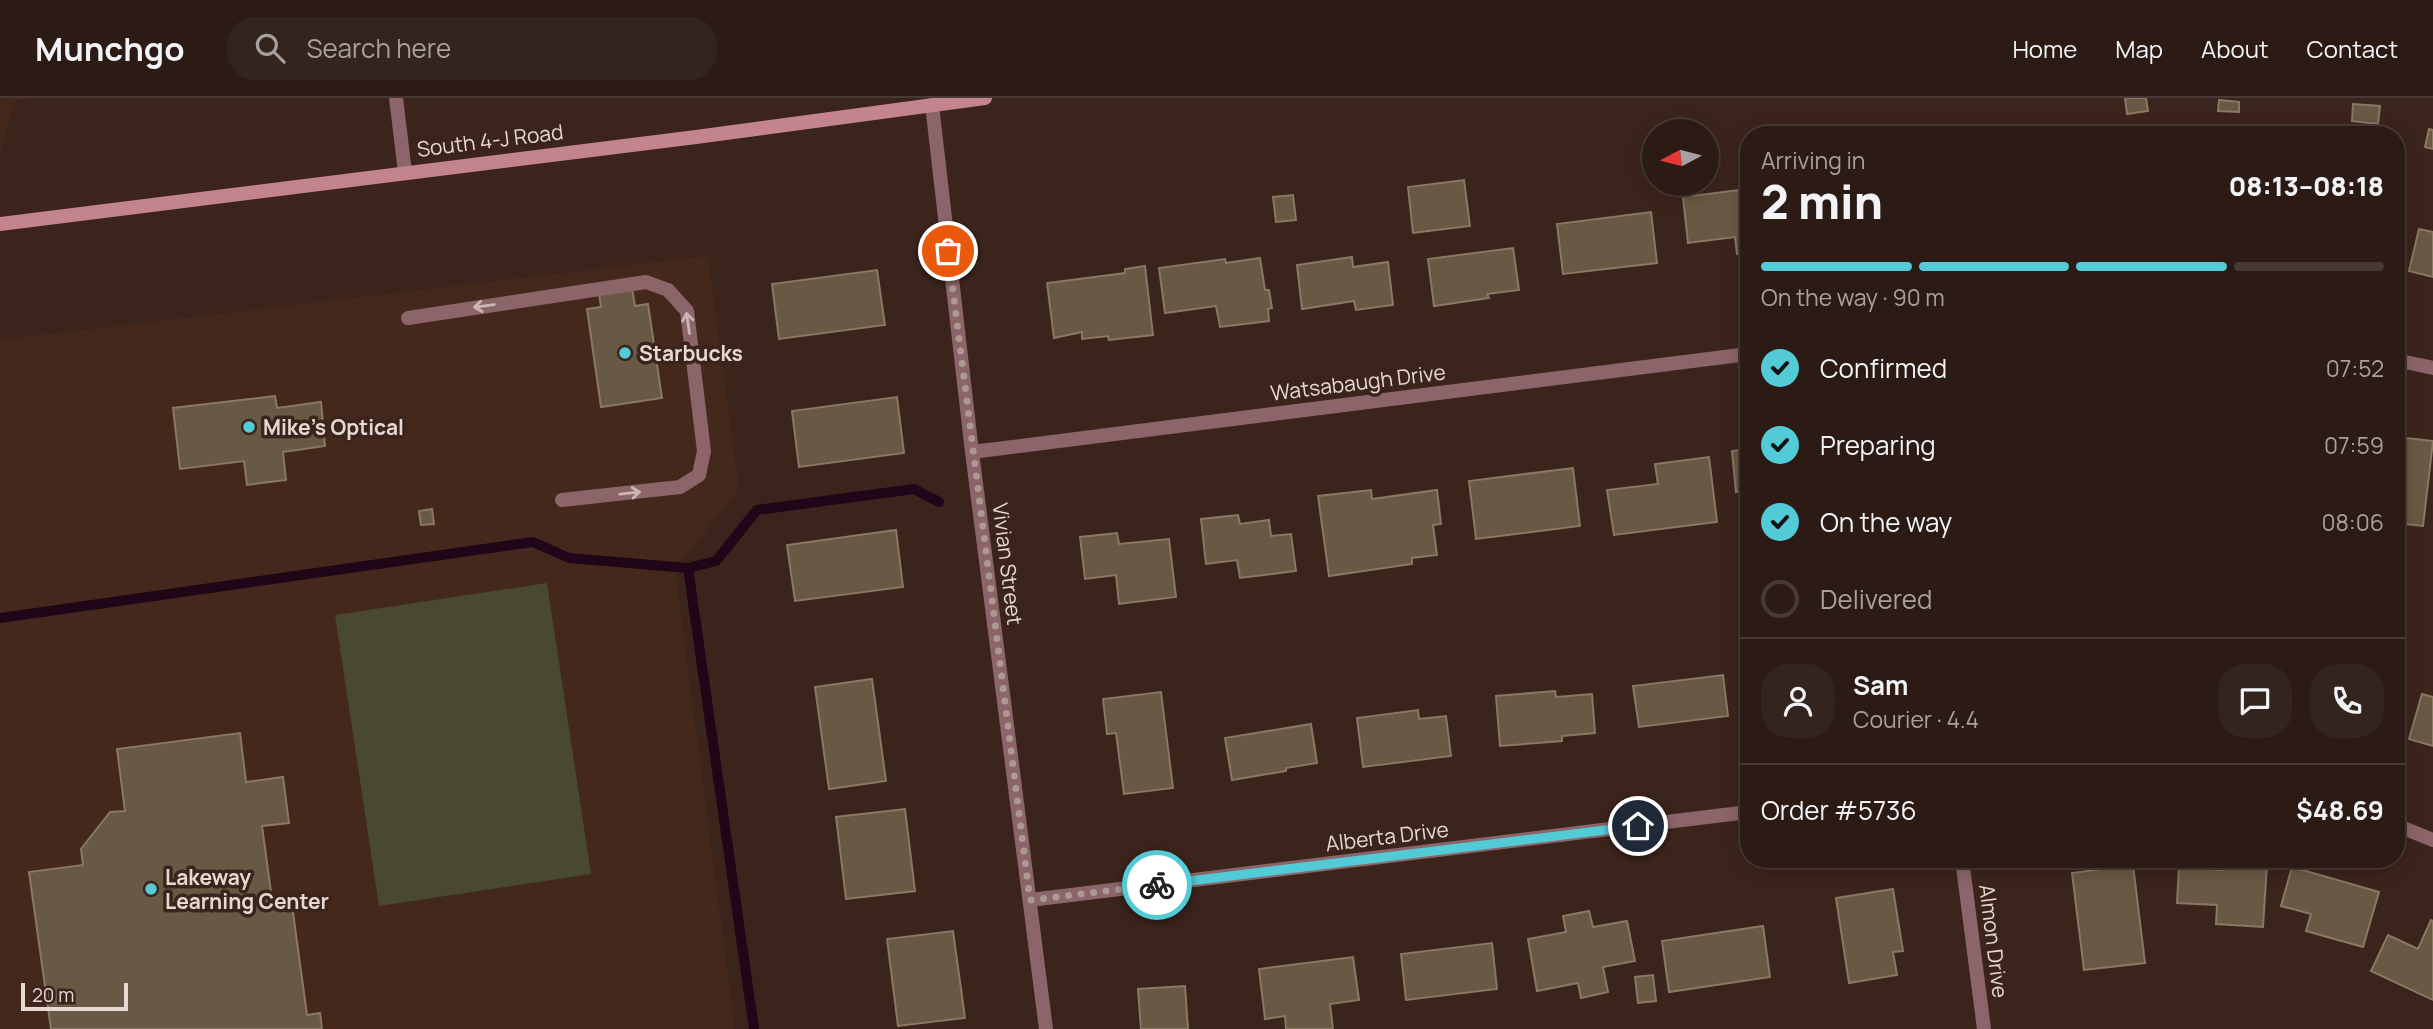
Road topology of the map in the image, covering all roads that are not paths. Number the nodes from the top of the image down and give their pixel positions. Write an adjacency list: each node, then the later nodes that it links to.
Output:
1 (396, 98): 4 (street)
2 (985, 98): 3 (main road, South 4-J Road)
3 (932, 105): 4 (main road, South 4-J Road); 10 (street, Vivian Street)
4 (405, 172): 5 (main road, South 4-J Road)
5 (0, 224)
6 (408, 318): 11 (street, one-way to 6)
7 (1740, 355): 10 (street, Watsabaugh Drive)
8 (2405, 362): 9 (street)
9 (2433, 368)
10 (972, 452): 16 (street, Vivian Street)
11 (562, 500)
12 (1740, 813): 16 (street, Alberta Drive)
13 (2405, 829): 14 (street)
14 (2433, 840)
15 (1963, 868): 18 (street, Almon Drive)
16 (1030, 900): 17 (street, Vivian Street)
17 (1046, 1029)
18 (1984, 1029)

